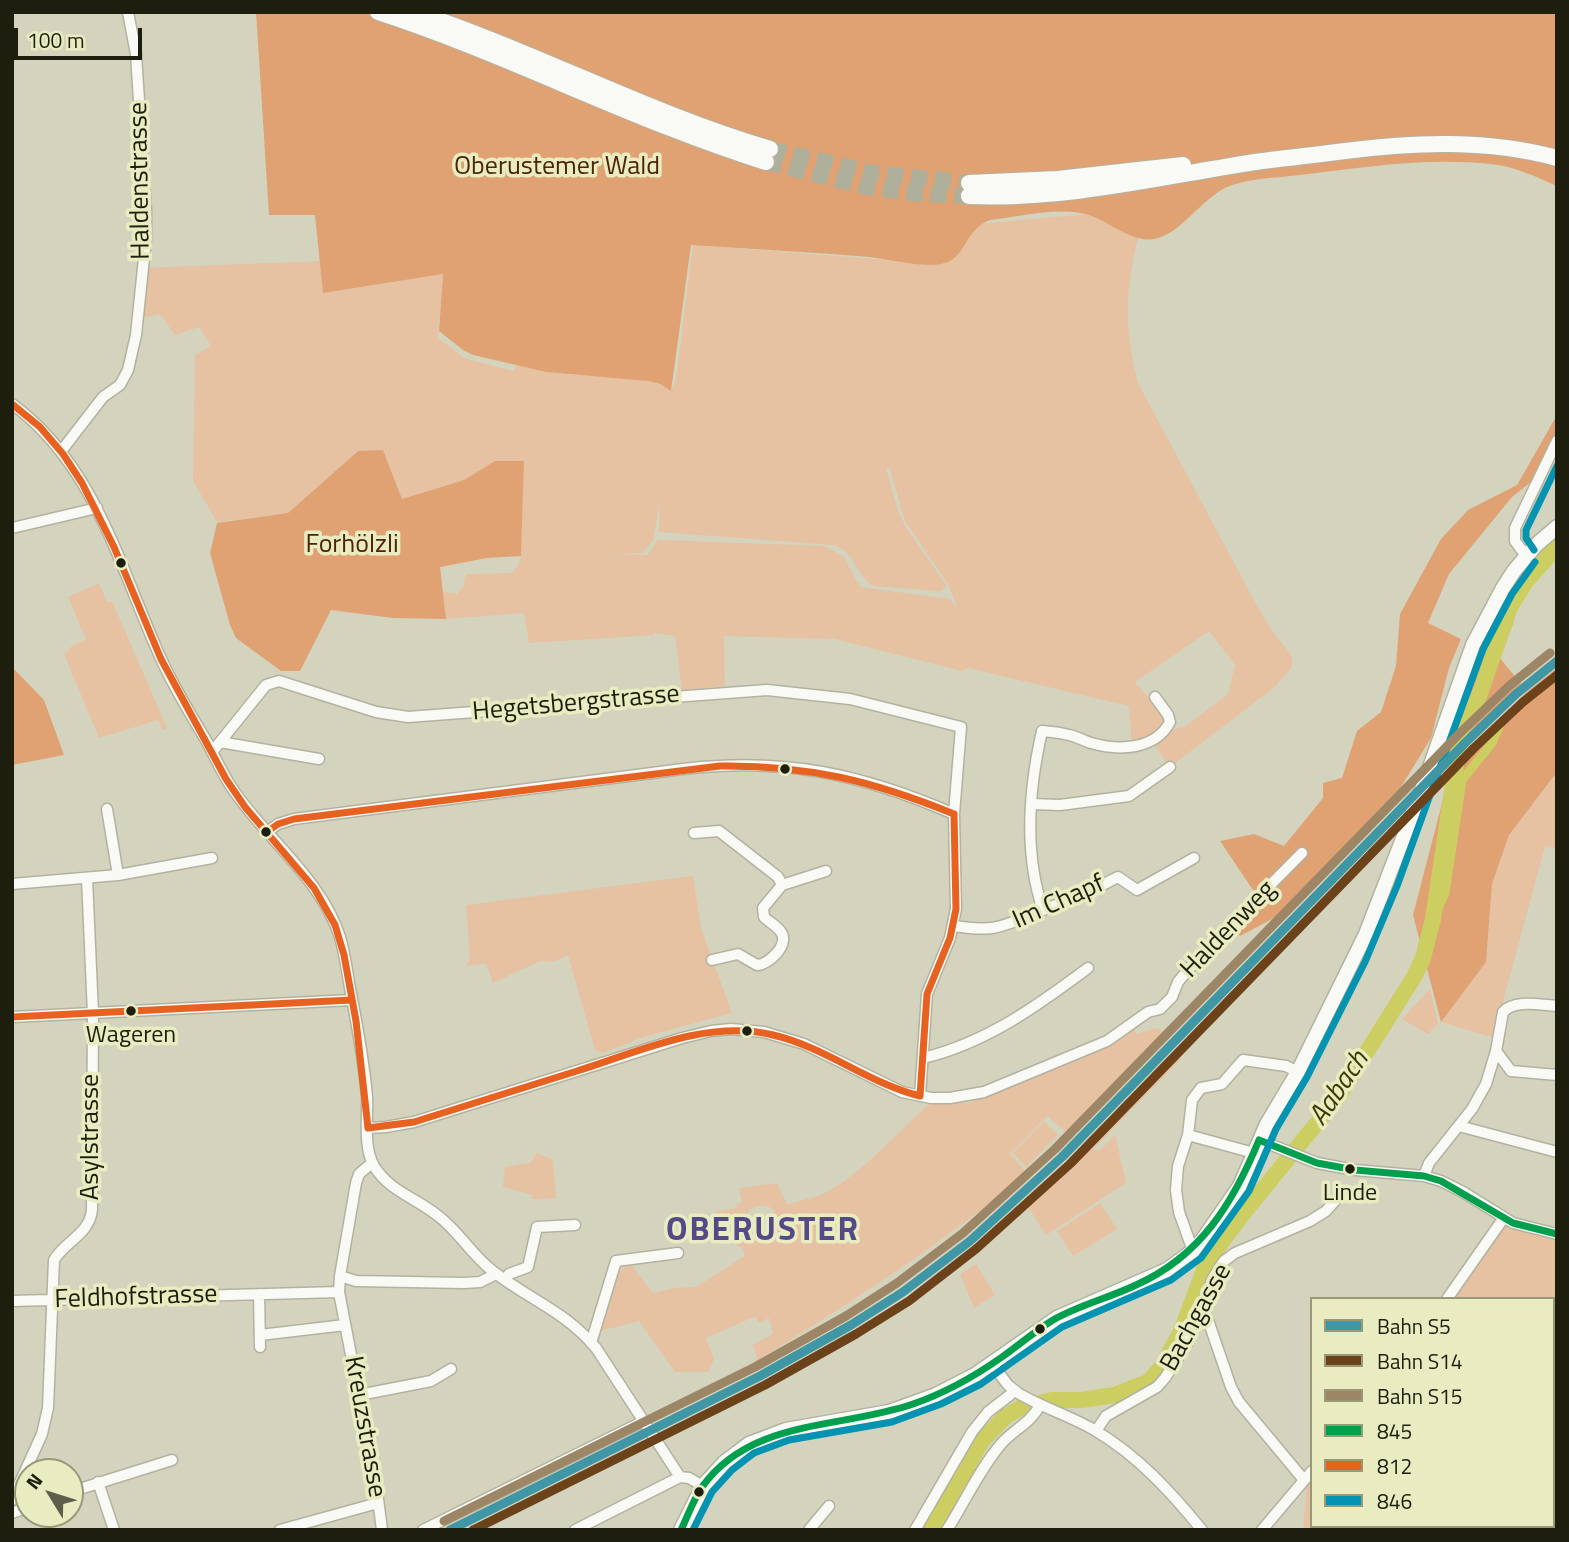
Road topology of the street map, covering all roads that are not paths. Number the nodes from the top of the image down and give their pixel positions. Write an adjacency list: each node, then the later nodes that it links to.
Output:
1 (128, 12): 8 (street, Haldenstrasse)
2 (378, 12): 3 (highway)
3 (415, 12)
4 (1557, 152): 5 (highway)
5 (1557, 158)
6 (12, 404): 8 (street)
7 (1557, 441): 12 (street)
8 (62, 450): 9 (street)
9 (97, 508): 10 (street); 15 (street)
10 (12, 527)
11 (1557, 527): 12 (main road)
12 (1526, 555): 41 (main road)
13 (1155, 697): 18 (street)
14 (220, 742): 15 (street, Hegetsbergstrasse); 16 (street); 20 (street, Hegetsbergstrasse)
15 (212, 752): 21 (street)
16 (319, 759)
17 (1170, 767): 18 (street)
18 (1031, 804): 31 (street)
19 (107, 809): 27 (street)
20 (954, 814): 21 (street); 32 (street)
21 (267, 832): 35 (street)
22 (694, 833): 30 (street)
23 (1302, 853): 43 (street, Haldenweg)
24 (212, 858): 27 (street)
25 (1194, 858): 31 (street, Im Chapf)
26 (826, 871): 30 (street)
27 (118, 875): 28 (street)
28 (87, 878): 29 (street); 37 (street, Asylstrasse)
29 (12, 884)
30 (782, 885): 33 (street)
31 (1043, 910): 32 (street, Im Chapf)
32 (954, 926): 40 (street)
33 (712, 960)
34 (1088, 968): 40 (street)
35 (352, 1000): 37 (street); 45 (street)
36 (1557, 1006): 39 (street)
37 (93, 1014): 38 (street); 65 (street, Asylstrasse)
38 (12, 1017)
39 (1496, 1051): 42 (street); 44 (street)
40 (923, 1058): 43 (street)
41 (1298, 1072): 46 (street); 47 (main road)
42 (1557, 1075)
43 (920, 1096): 45 (street)
44 (1459, 1126): 48 (street); 50 (street)
45 (368, 1128): 49 (street)
46 (1188, 1135): 47 (street); 57 (street)
47 (1257, 1147): 50 (street); 57 (main road)
48 (1557, 1152)
49 (372, 1163): 59 (street, Kreuzstrasse); 60 (street)
50 (1424, 1176): 52 (street)
51 (1340, 1194): 66 (street, Bachgasse)
52 (1503, 1219): 56 (street); 63 (street)
53 (524, 1225): 55 (street)
54 (575, 1225): 55 (street)
55 (537, 1227): 60 (street)
56 (1557, 1234)
57 (1193, 1251): 71 (main road)
58 (678, 1253): 69 (street)
59 (340, 1276): 60 (street); 61 (street, Kreuzstrasse)
60 (501, 1277): 69 (street)
61 (339, 1292): 62 (street, Feldhofstrasse); 67 (street, Kreuzstrasse)
62 (259, 1294): 65 (street, Feldhofstrasse); 68 (street)
63 (1448, 1297)
64 (12, 1301): 65 (street, Feldhofstrasse)
65 (51, 1301): 84 (street, Asylstrasse)
66 (1200, 1312): 77 (street, Bachgasse); 79 (street)
67 (345, 1325): 68 (street, Kreuzstrasse); 74 (street, Kreuzstrasse)
68 (260, 1335): 70 (street)
69 (592, 1343): 76 (street)
70 (260, 1347)
71 (992, 1364): 73 (street); 82 (main road)
72 (451, 1369): 74 (street)
73 (1014, 1390): 75 (street); 94 (street)
74 (359, 1395): 85 (street, Kreuzstrasse)
75 (1042, 1408): 77 (street); 95 (street)
76 (642, 1422): 80 (street); 90 (street)
77 (1096, 1431): 96 (street)
78 (172, 1460): 81 (street)
79 (1308, 1476): 97 (street)
80 (680, 1477): 82 (street); 91 (street)
81 (98, 1482): 83 (street); 87 (street)
82 (703, 1486): 92 (main road)
83 (84, 1487)
84 (12, 1500)
85 (378, 1503): 88 (street); 89 (street, Kreuzstrasse)
86 (828, 1506): 93 (street)
87 (114, 1530)
88 (280, 1530)
89 (382, 1530)
90 (422, 1530)
91 (575, 1530)
92 (681, 1530)
93 (809, 1530)
94 (915, 1530)
95 (947, 1530)
96 (1202, 1530)
97 (1262, 1530)

